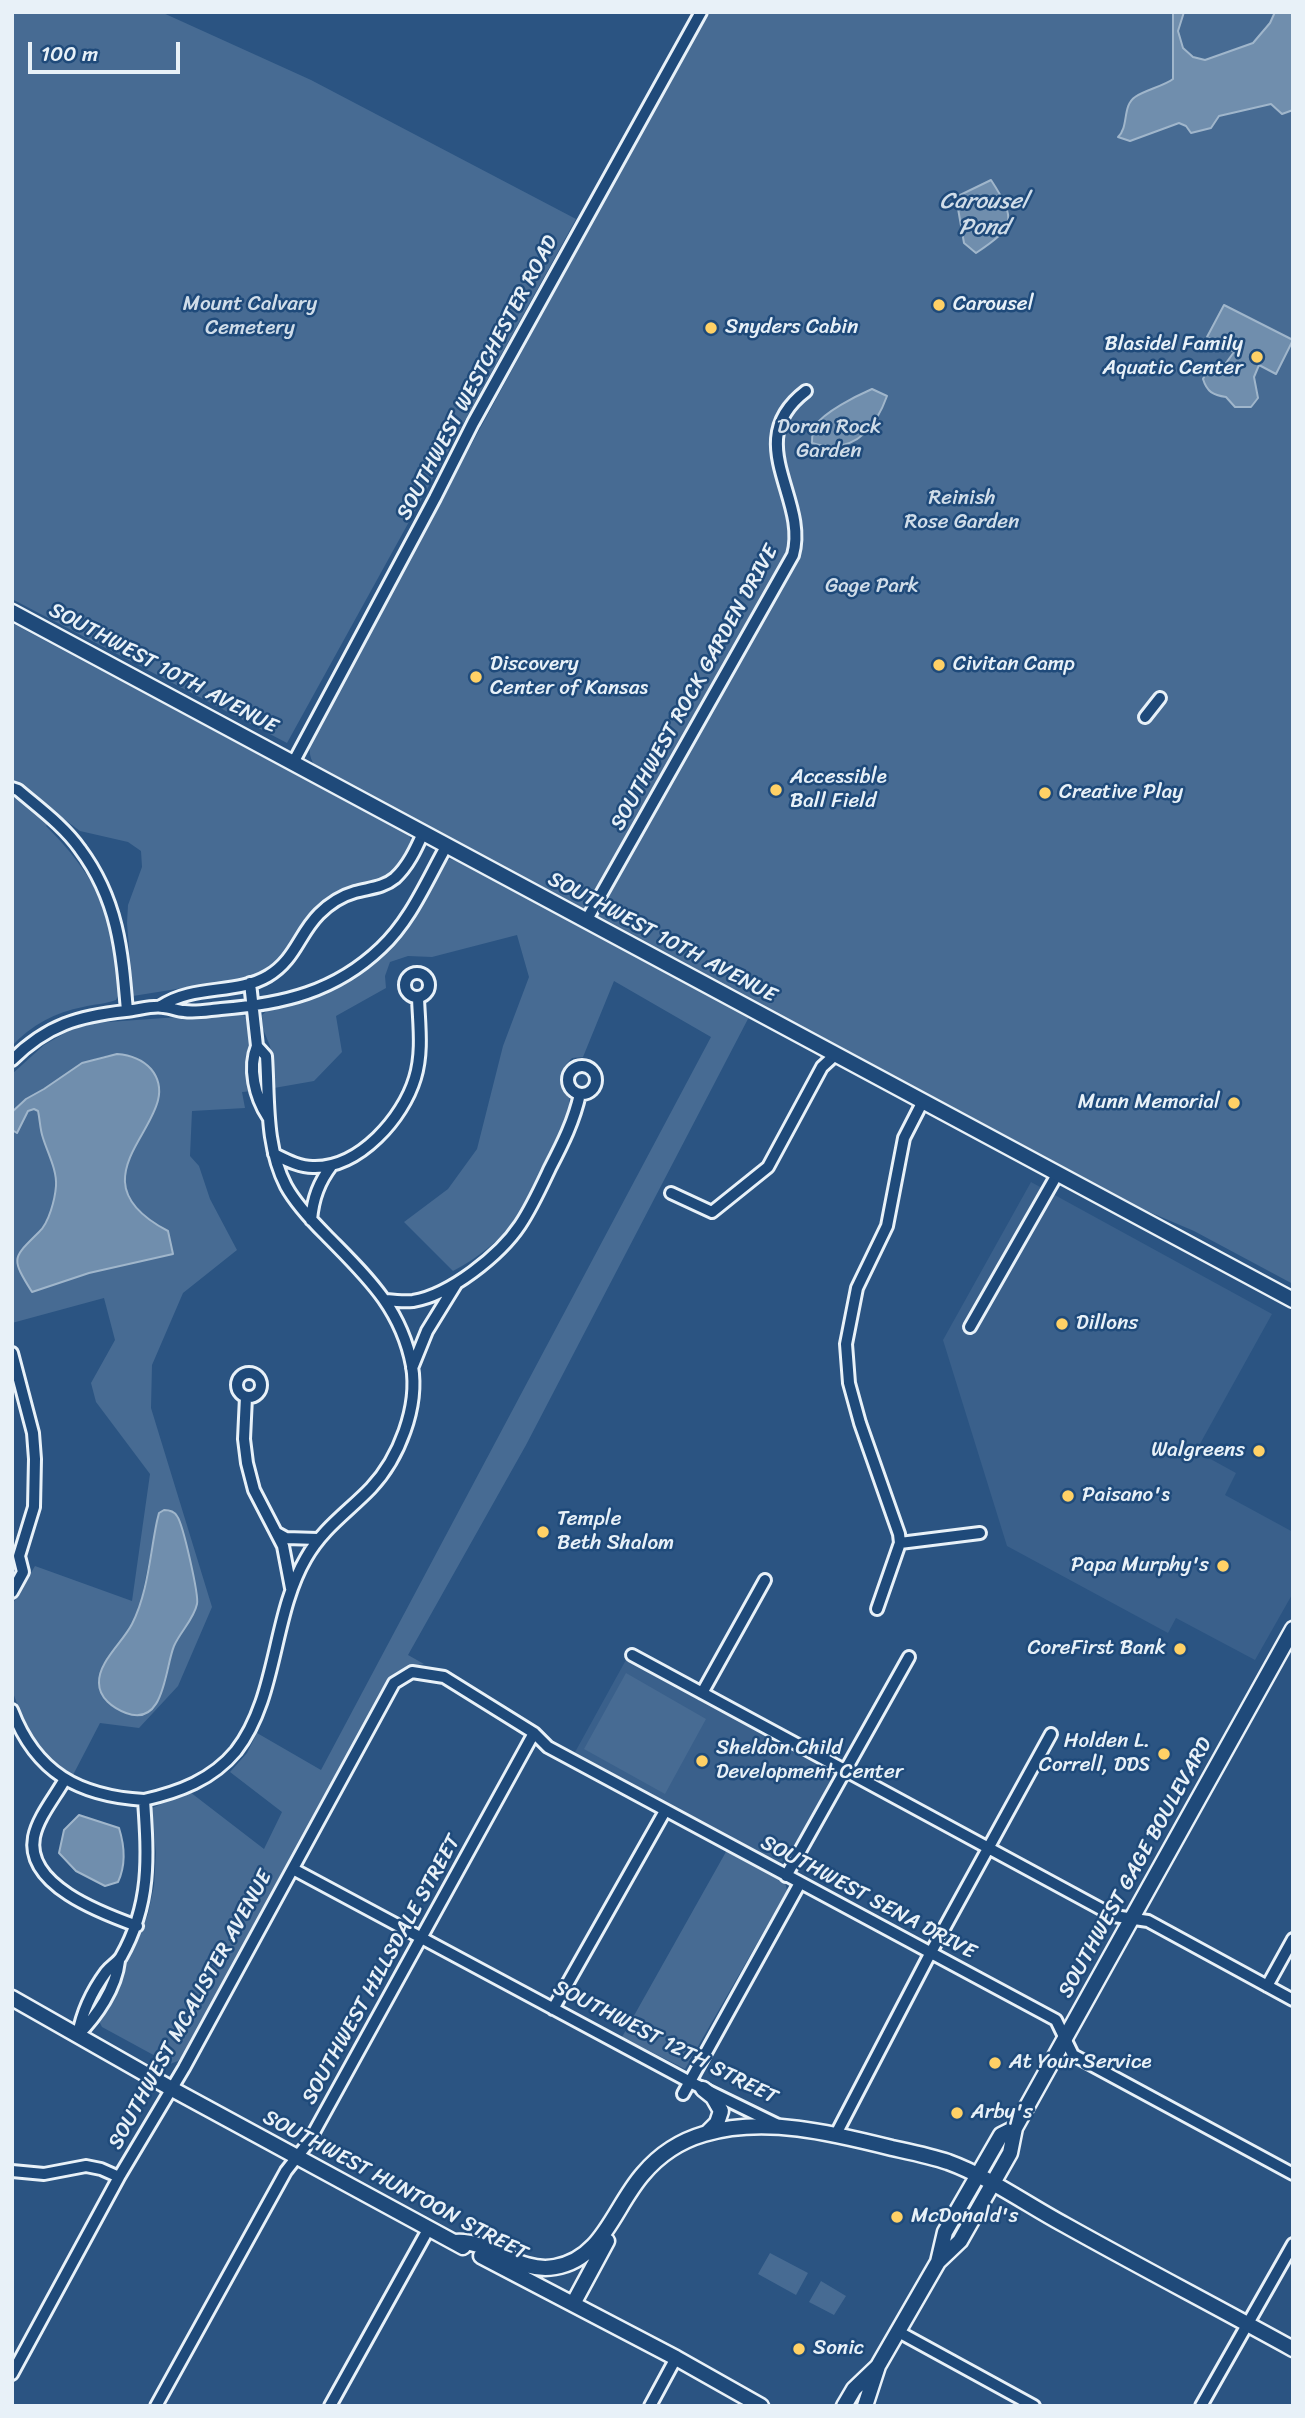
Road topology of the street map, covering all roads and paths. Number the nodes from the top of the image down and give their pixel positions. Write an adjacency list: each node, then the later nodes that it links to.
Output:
1 (701, 12): 6 (street, SOUTHWEST WESTCHESTER ROAD)
2 (806, 391): 10 (street, SOUTHWEST ROCK GARDEN DRIVE)
3 (12, 612): 6 (main road, SOUTHWEST 10TH AVENUE)
4 (1160, 698): 5 (street)
5 (1145, 717)
6 (293, 763): 8 (main road, SOUTHWEST 10TH AVENUE)
7 (12, 788): 15 (street)
8 (423, 833): 9 (main road, SOUTHWEST 10TH AVENUE); 11 (street)
9 (447, 845): 10 (main road, SOUTHWEST 10TH AVENUE); 14 (street)
10 (586, 921): 16 (main road, SOUTHWEST 10TH AVENUE)
11 (250, 983): 13 (street); 14 (street)
12 (418, 998): 21 (street)
13 (161, 1006): 14 (street); 15 (street)
14 (253, 1006): 20 (street)
15 (127, 1011): 17 (street)
16 (835, 1055): 19 (main road, SOUTHWEST 10TH AVENUE); 23 (street)
17 (12, 1060)
18 (580, 1094): 25 (street)
19 (923, 1101): 22 (main road, SOUTHWEST 10TH AVENUE); 35 (street)
20 (274, 1154): 21 (street); 24 (street)
21 (332, 1165): 24 (street)
22 (1058, 1173): 27 (main road, SOUTHWEST 10TH AVENUE); 28 (street)
23 (671, 1193)
24 (311, 1220): 26 (street)
25 (458, 1282): 26 (street); 30 (street)
26 (386, 1300): 30 (street)
27 (1293, 1300)
28 (970, 1326)
29 (12, 1353): 36 (street)
30 (412, 1368): 34 (street)
31 (246, 1397): 32 (street)
32 (276, 1533): 34 (street); 38 (street)
33 (980, 1533): 35 (street)
34 (318, 1539): 38 (street)
35 (900, 1543): 40 (street)
36 (16, 1557): 39 (street)
37 (765, 1580): 46 (street)
38 (292, 1591): 52 (street)
39 (12, 1592)
40 (877, 1609)
41 (1293, 1629): 42 (main road, SOUTHWEST GAGE BOULEVARD)
42 (1289, 1646): 58 (main road, SOUTHWEST GAGE BOULEVARD)
43 (632, 1656): 46 (street)
44 (909, 1657): 50 (street)
45 (412, 1672): 48 (street, SOUTHWEST SENA DRIVE); 55 (street, SOUTHWEST MCALISTER AVENUE)
46 (702, 1693): 50 (street)
47 (12, 1710): 51 (street)
48 (534, 1733): 53 (street, SOUTHWEST SENA DRIVE); 60 (street, SOUTHWEST HILLSDALE STREET)
49 (1051, 1734): 54 (street)
50 (845, 1770): 54 (street); 56 (street)
51 (65, 1779): 52 (street); 59 (street)
52 (144, 1800): 59 (street)
53 (665, 1811): 56 (street, SOUTHWEST SENA DRIVE); 66 (street)
54 (988, 1848): 58 (street); 62 (street)
55 (293, 1870): 60 (street, SOUTHWEST 12TH STREET); 70 (street, SOUTHWEST MCALISTER AVENUE)
56 (786, 1876): 57 (street, SOUTHWEST SENA DRIVE)
57 (800, 1883): 62 (street, SOUTHWEST SENA DRIVE); 69 (street)
58 (1132, 1919): 63 (street); 68 (main road, SOUTHWEST GAGE BOULEVARD)
59 (137, 1926): 67 (street)
60 (421, 1938): 66 (street, SOUTHWEST 12TH STREET); 76 (street, SOUTHWEST HILLSDALE STREET)
61 (1293, 1939): 63 (street)
62 (930, 1954): 68 (street, SOUTHWEST SENA DRIVE); 75 (street)
63 (1267, 1986): 65 (street)
64 (12, 1998): 67 (main road, SOUTHWEST HUNTOON STREET)
65 (1293, 2000)
66 (553, 2009): 69 (street, SOUTHWEST 12TH STREET)
67 (78, 2035): 70 (main road, SOUTHWEST HUNTOON STREET)
68 (1065, 2037): 72 (main road, SOUTHWEST GAGE BOULEVARD); 78 (street, SOUTHWEST SENA DRIVE)
69 (696, 2086): 71 (street); 73 (street, SOUTHWEST 12TH STREET); 74 (main road)
70 (172, 2089): 76 (main road, SOUTHWEST HUNTOON STREET); 80 (street, SOUTHWEST MCALISTER AVENUE)
71 (683, 2094)
72 (1015, 2128): 79 (main road, SOUTHWEST GAGE BOULEVARD); 81 (main road, SOUTHWEST GAGE BOULEVARD)
73 (790, 2129): 74 (main road); 75 (main road, SOUTHWEST 12TH STREET)
74 (707, 2133): 82 (main road)
75 (835, 2136): 79 (main road, SOUTHWEST 12TH STREET)
76 (297, 2157): 83 (main road, SOUTHWEST HUNTOON STREET); 94 (street, SOUTHWEST HILLSDALE STREET)
77 (12, 2171): 80 (street)
78 (1293, 2174)
79 (977, 2175): 81 (main road, SOUTHWEST 12TH STREET); 86 (main road, SOUTHWEST GAGE BOULEVARD)
80 (119, 2177): 93 (street, SOUTHWEST MCALISTER AVENUE)
81 (993, 2184): 86 (main road, SOUTHWEST GAGE BOULEVARD); 88 (main road, SOUTHWEST 12TH STREET)
82 (630, 2192): 84 (main road); 87 (main road)
83 (429, 2228): 84 (main road, SOUTHWEST HUNTOON STREET); 95 (street)
84 (455, 2242): 87 (main road, SOUTHWEST HUNTOON STREET)
85 (1293, 2245): 88 (street)
86 (938, 2262): 89 (main road, SOUTHWEST GAGE BOULEVARD)
87 (573, 2304): 91 (main road, SOUTHWEST HUNTOON STREET)
88 (1247, 2324): 90 (main road, SOUTHWEST 12TH STREET); 101 (street)
89 (897, 2331): 92 (main road, SOUTHWEST GAGE BOULEVARD); 100 (street)
90 (1293, 2349)
91 (676, 2358): 96 (street); 97 (main road, SOUTHWEST HUNTOON STREET)
92 (878, 2366): 98 (main road, SOUTHWEST GAGE BOULEVARD); 99 (main road, SOUTHWEST GAGE BOULEVARD)
93 (12, 2374)
94 (156, 2406)
95 (330, 2406)
96 (650, 2406)
97 (761, 2406)
98 (844, 2406)
99 (865, 2406)
100 (1034, 2406)
101 (1201, 2406)

